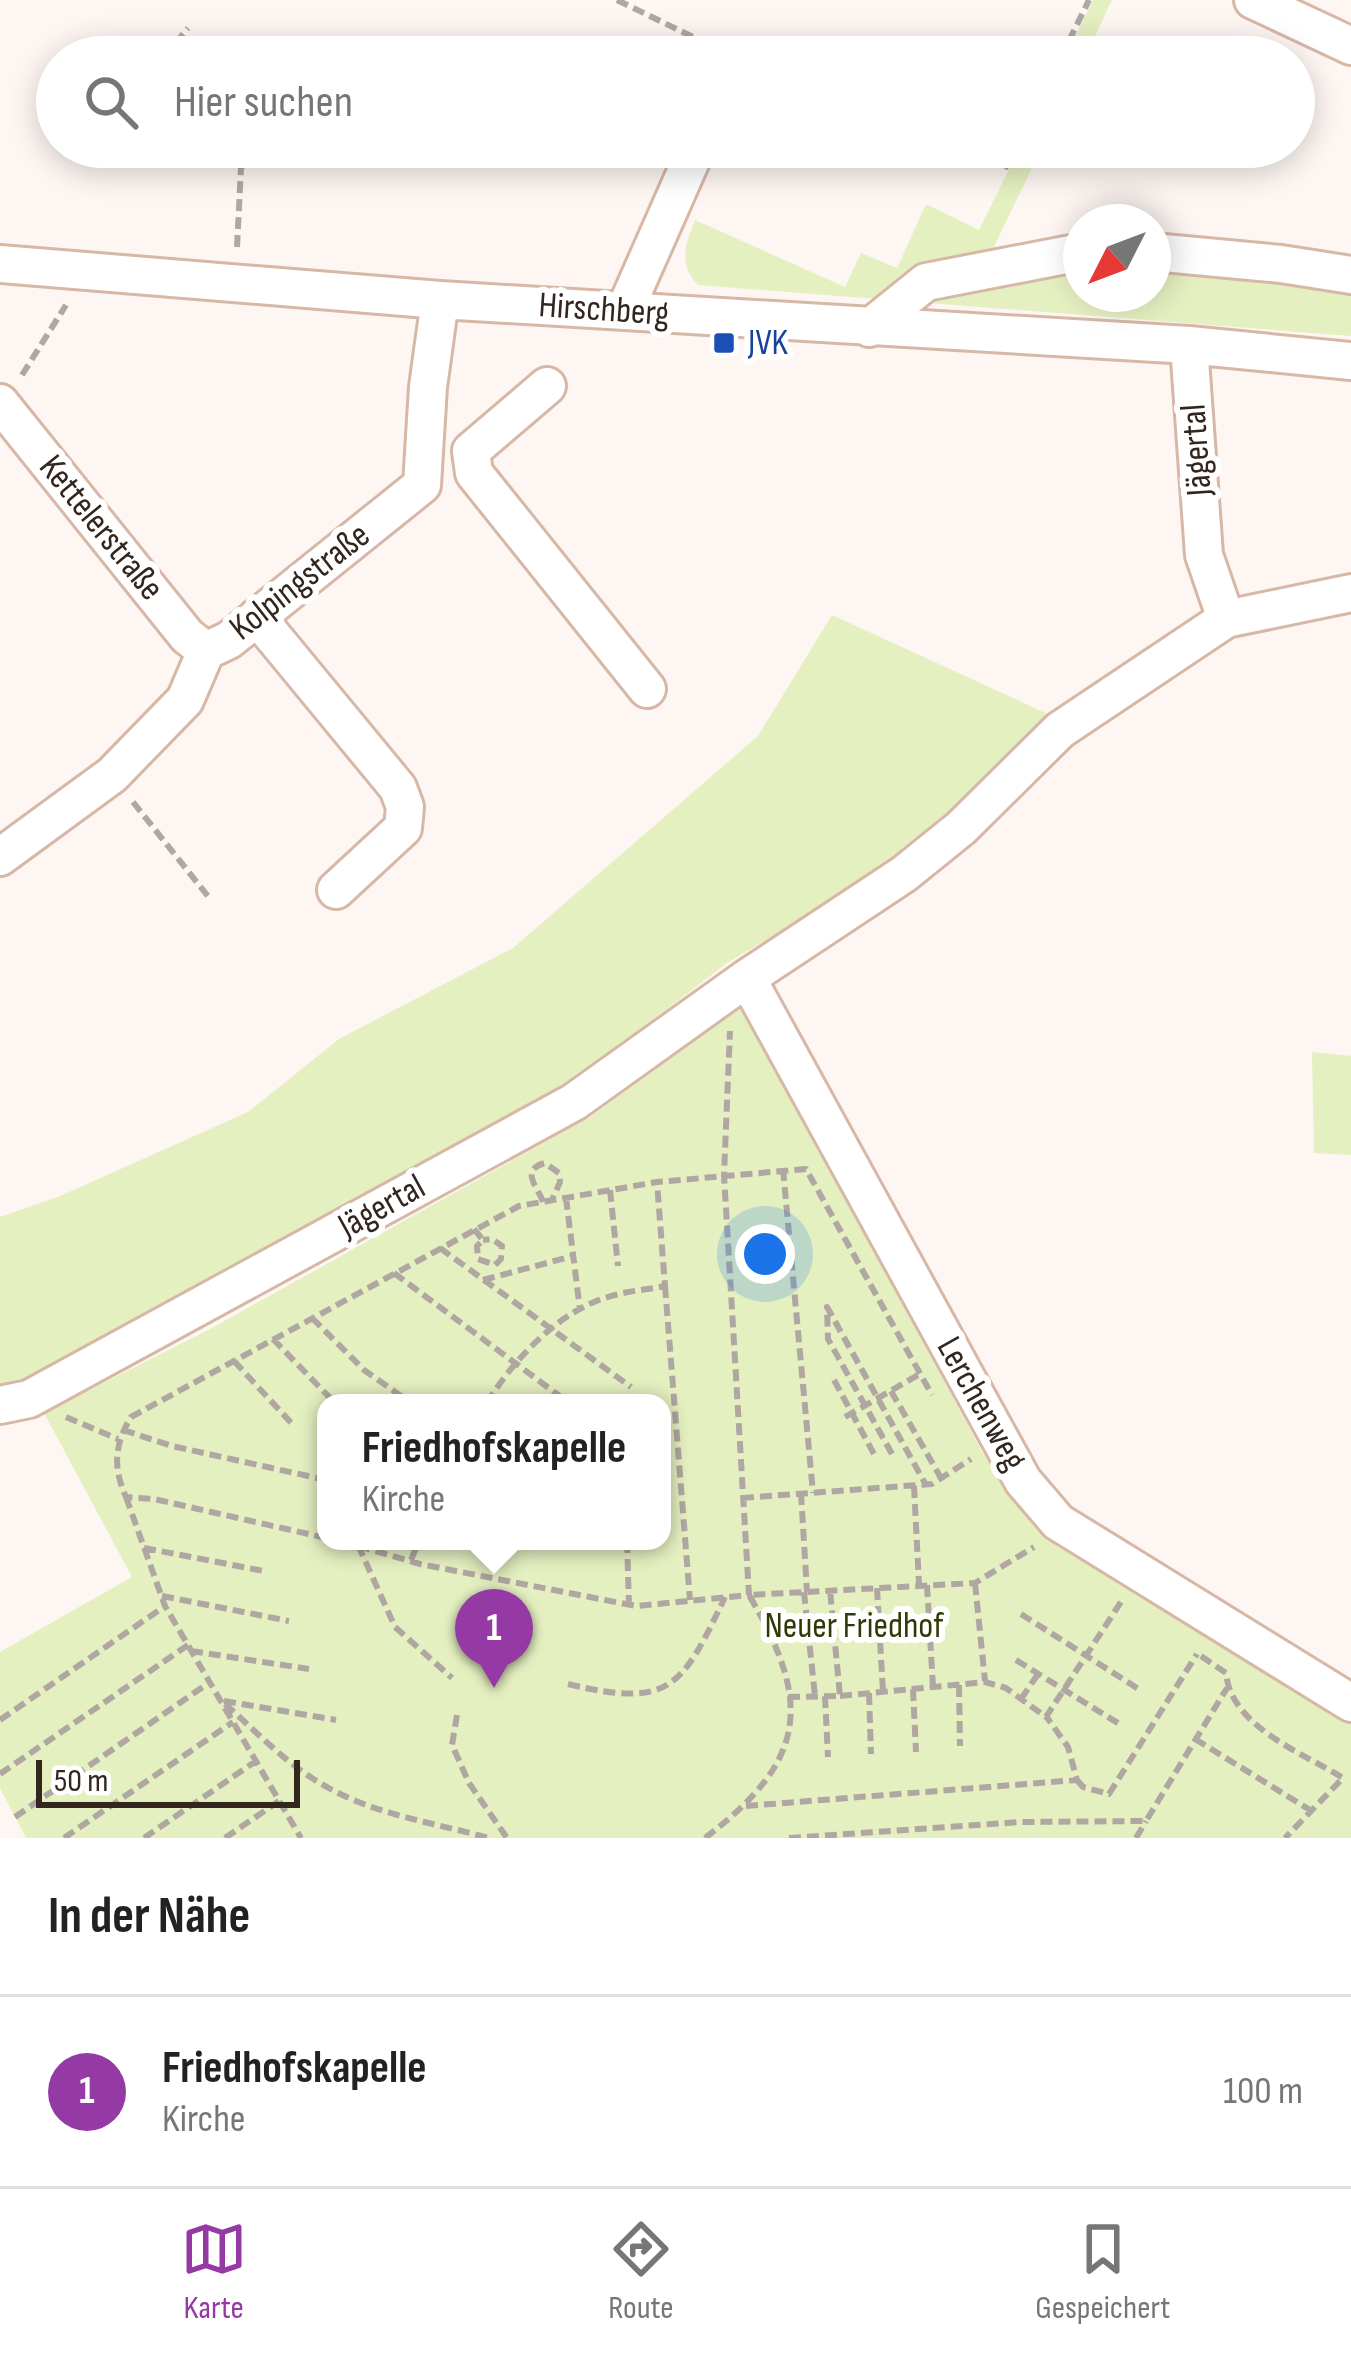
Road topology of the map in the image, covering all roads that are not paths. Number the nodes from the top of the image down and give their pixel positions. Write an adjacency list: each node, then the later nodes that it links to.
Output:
1 (1253, 0): 2 (street)
2 (1351, 46)
3 (688, 168): 9 (street)
4 (1171, 254): 7 (street)
5 (1063, 255): 10 (street)
6 (0, 264): 8 (street, Hirschberg)
7 (1351, 275)
8 (440, 300): 9 (street, Hirschberg); 14 (street, Kolpingstraße)
9 (625, 310): 10 (street, Hirschberg)
10 (868, 328): 11 (street, Hirschberg)
11 (1189, 345): 12 (street, Hirschberg); 19 (street, Jägertal)
12 (1351, 361)
13 (547, 386): 16 (street)
14 (428, 398): 16 (street); 18 (street, Kolpingstraße)
15 (0, 402): 20 (street, Kettelerstraße)
16 (481, 442): 21 (street)
17 (1346, 593): 19 (street)
18 (257, 617): 20 (street, Kolpingstraße); 23 (street)
19 (1226, 620): 24 (street, Jägertal)
20 (206, 651): 22 (street, Kolpingstraße)
21 (646, 689)
22 (0, 857)
23 (336, 890)
24 (739, 984): 25 (street, Jägertal); 26 (street, Lerchenweg)
25 (14, 1402)
26 (1351, 1702)

